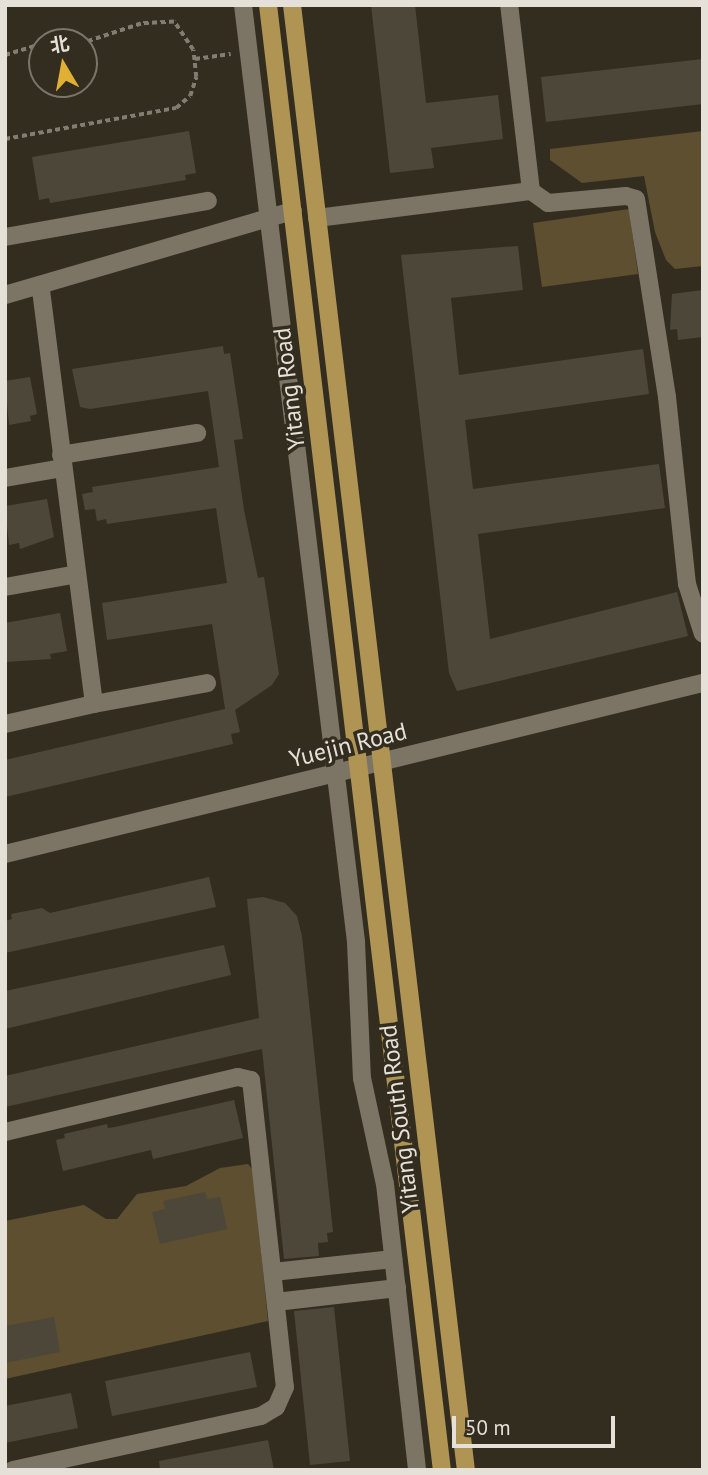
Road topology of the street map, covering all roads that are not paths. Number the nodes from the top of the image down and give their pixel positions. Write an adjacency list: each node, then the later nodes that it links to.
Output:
1 (243, 5): 8 (street)
2 (268, 5): 7 (main road, Yitang Road)
3 (292, 5): 9 (main road, Yitang Road)
4 (509, 5): 5 (street)
5 (531, 191): 9 (street); 18 (street)
6 (208, 201): 10 (street)
7 (293, 211): 8 (street); 24 (main road, Yitang Road)
8 (269, 218): 11 (street); 25 (street)
9 (317, 218): 23 (main road, Yitang Road)
10 (5, 237)
11 (40, 285): 12 (street); 14 (street)
12 (5, 295)
13 (197, 433): 14 (street)
14 (62, 461): 15 (street); 16 (street)
15 (5, 478)
16 (77, 574): 17 (street); 21 (street)
17 (5, 587)
18 (703, 634)
19 (207, 683): 21 (street)
20 (703, 684): 23 (street, Yuejin Road)
21 (94, 704): 22 (street)
22 (5, 724)
23 (382, 762): 24 (street, Yuejin Road); 35 (main road, Yitang South Road)
24 (359, 768): 25 (street, Yuejin Road); 34 (main road, Yitang South Road)
25 (336, 773): 26 (street, Yuejin Road); 28 (street)
26 (5, 854)
27 (5, 1132): 29 (street)
28 (393, 1259): 29 (street); 30 (street)
29 (273, 1272): 31 (street)
30 (397, 1288): 31 (street); 33 (street)
31 (276, 1302): 32 (street)
32 (13, 1470)
33 (417, 1470)
34 (442, 1470)
35 (466, 1470)

